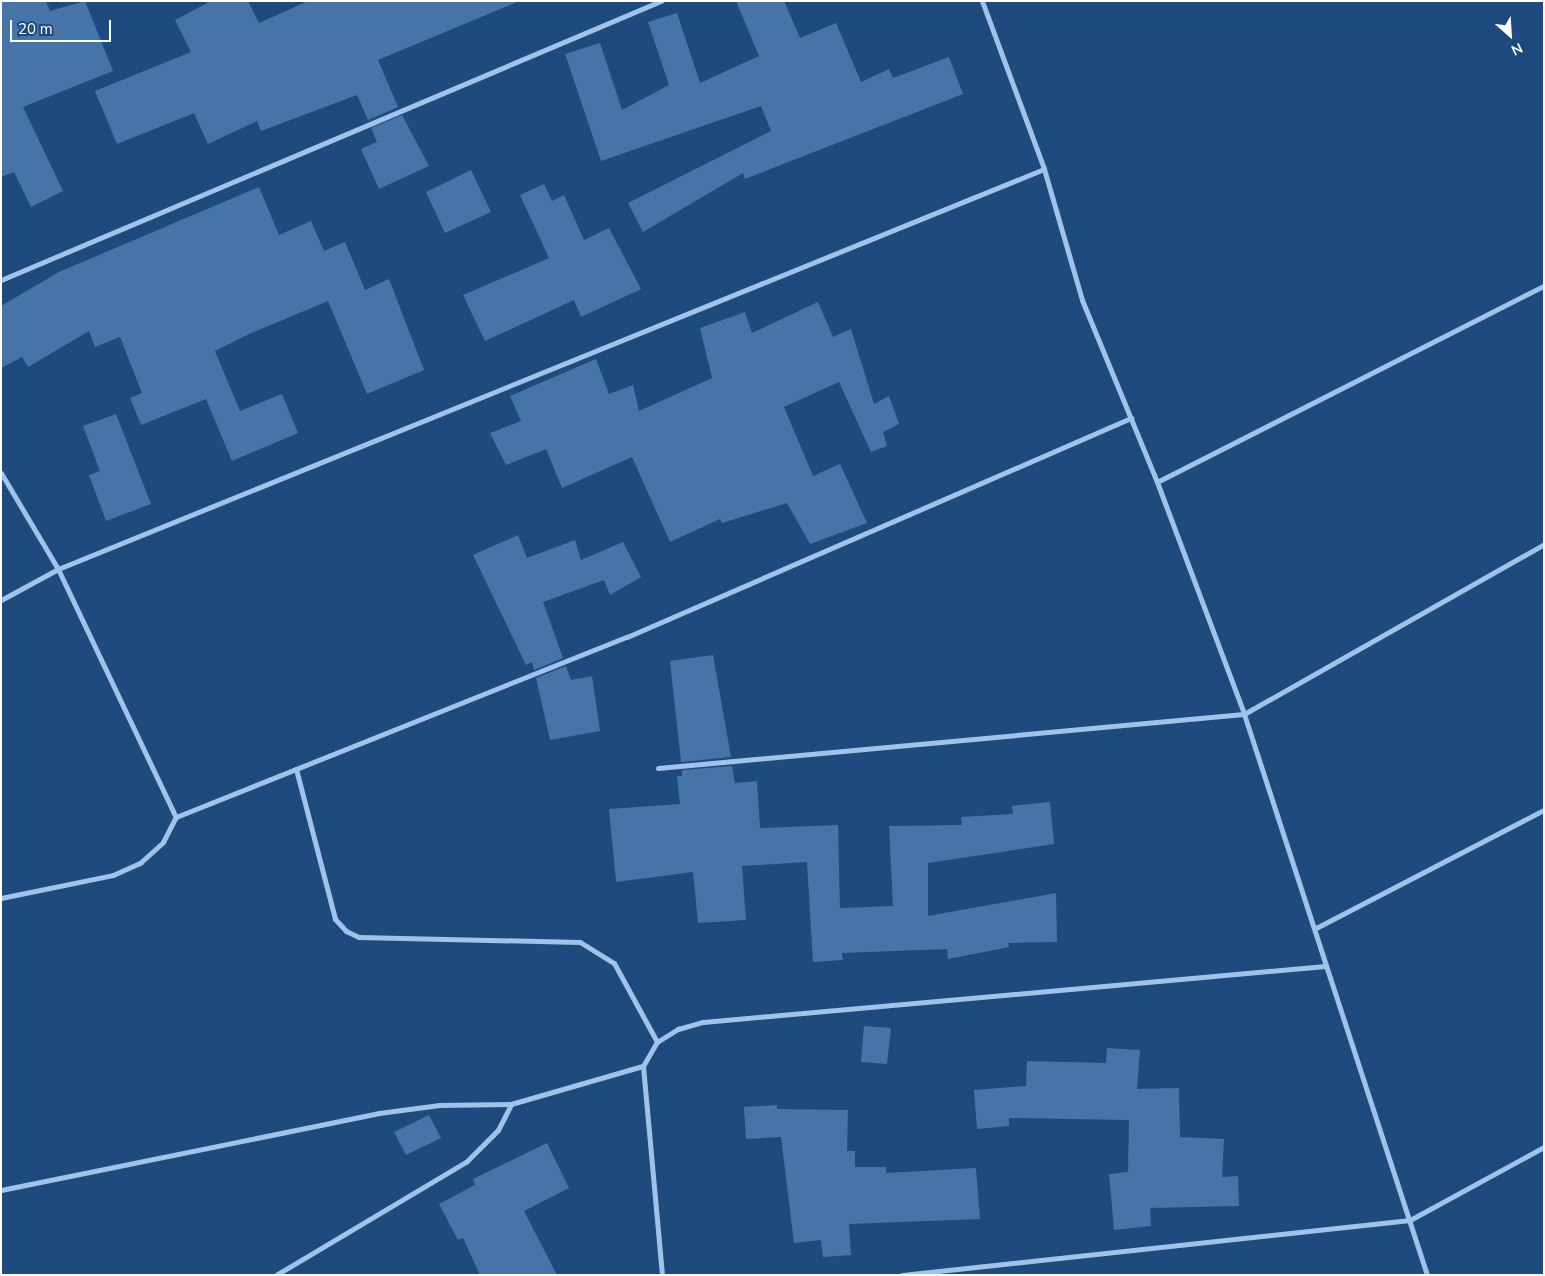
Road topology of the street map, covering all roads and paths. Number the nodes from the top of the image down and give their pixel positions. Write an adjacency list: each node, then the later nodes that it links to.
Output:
1 (662, 1): 4 (street)
2 (982, 1): 3 (street)
3 (1044, 169): 6 (street); 10 (street)
4 (1, 280)
5 (1544, 286): 8 (street)
6 (1131, 418): 8 (street); 14 (street)
7 (1, 473): 10 (street)
8 (1157, 482): 12 (street)
9 (1544, 544): 12 (street)
10 (58, 569): 11 (street); 16 (street)
11 (1, 600)
12 (1244, 714): 13 (street); 18 (street)
13 (658, 768)
14 (296, 769): 16 (street); 20 (street)
15 (1544, 810): 18 (street)
16 (176, 817): 17 (street)
17 (1, 898)
18 (1316, 928): 19 (street)
19 (1325, 966): 20 (street); 25 (street)
20 (657, 1042): 21 (street)
21 (643, 1066): 22 (street); 27 (street)
22 (511, 1104): 24 (street); 26 (street)
23 (1544, 1147): 25 (street)
24 (1, 1190)
25 (1410, 1220): 28 (street); 29 (street)
26 (276, 1275)
27 (662, 1275)
28 (902, 1275)
29 (1427, 1275)

